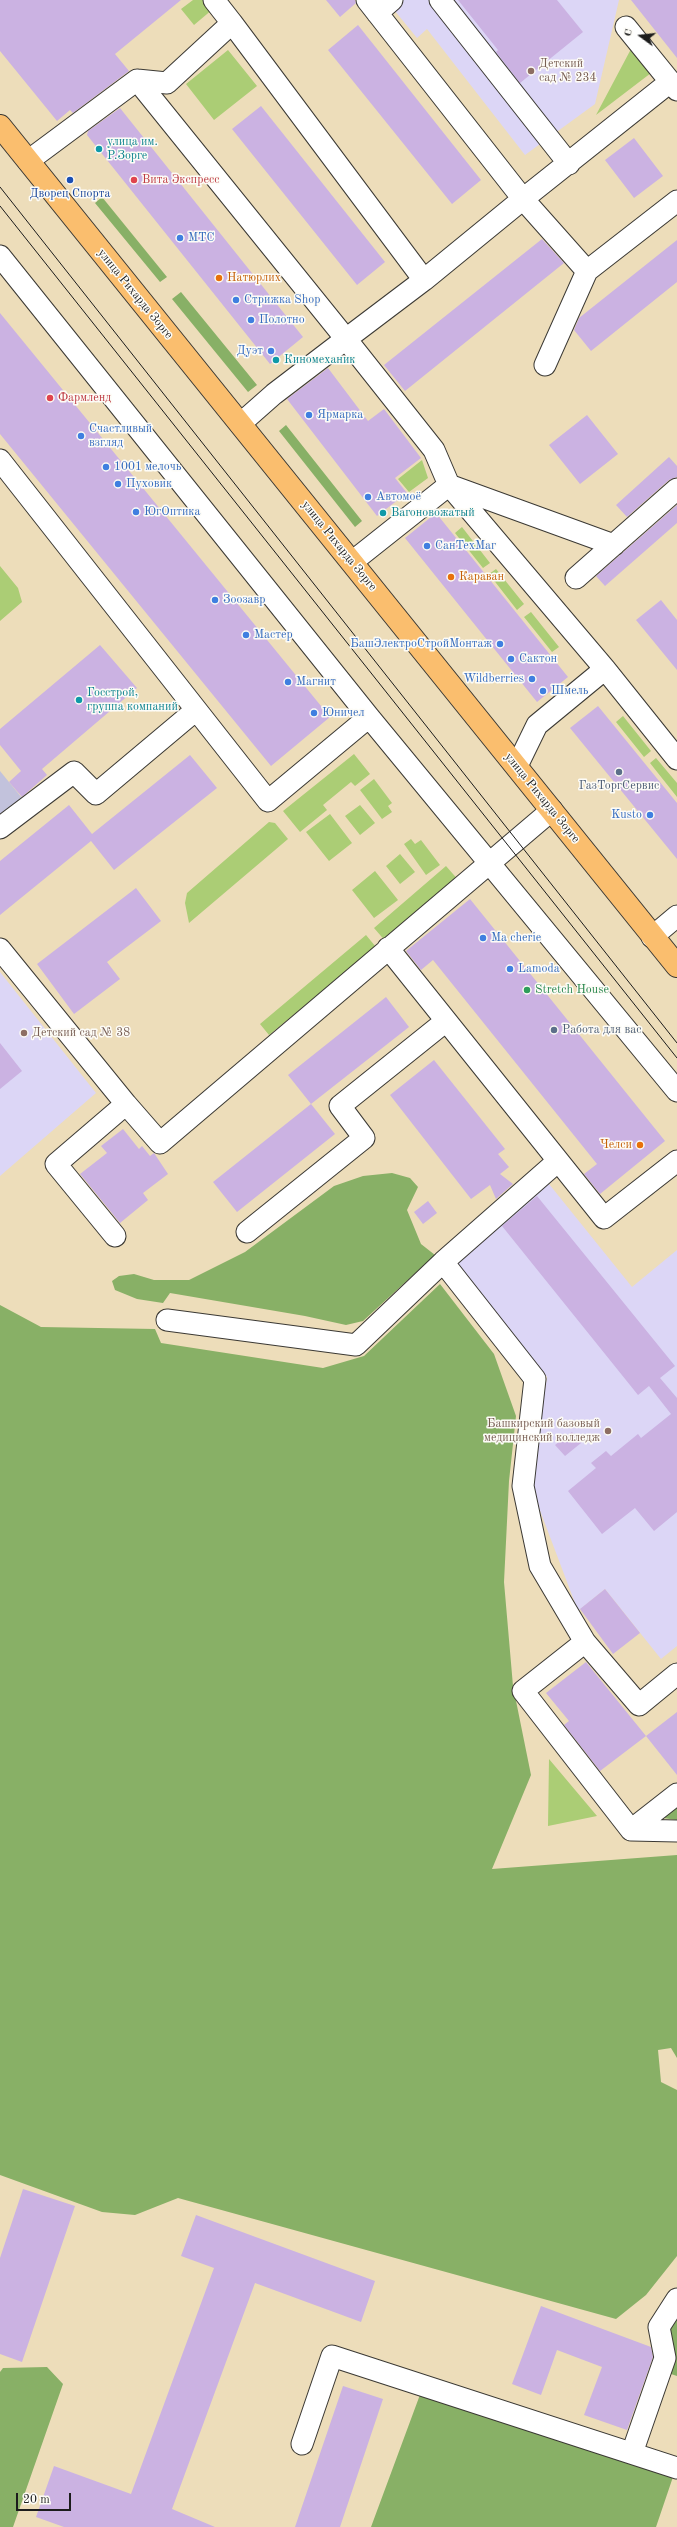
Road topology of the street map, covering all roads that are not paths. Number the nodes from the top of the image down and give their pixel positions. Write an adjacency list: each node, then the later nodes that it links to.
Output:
1 (214, 0): 4 (street)
2 (440, 0): 10 (street)
3 (379, 4): 11 (street)
4 (232, 23): 6 (street); 15 (street)
5 (626, 27): 7 (street)
6 (137, 80): 9 (street); 16 (street)
7 (674, 86): 10 (street)
8 (0, 126): 9 (main road, улица Рихарда Зорге)
9 (28, 161): 18 (main road, улица Рихарда Зорге)
10 (569, 164): 11 (street)
11 (523, 199): 14 (street); 15 (street)
12 (677, 201): 14 (street)
13 (0, 256): 27 (street)
14 (587, 270): 17 (street)
15 (424, 280): 16 (street)
16 (346, 339): 18 (street); 20 (street)
17 (546, 365)
18 (240, 424): 23 (main road, улица Рихарда Зорге)
19 (0, 460): 26 (street)
20 (449, 485): 22 (street); 23 (street); 25 (street)
21 (677, 489): 22 (street)
22 (614, 545): 24 (street)
23 (352, 562): 29 (main road, улица Рихарда Зорге)
24 (576, 578)
25 (605, 669): 28 (street); 29 (street)
26 (196, 710): 27 (street); 31 (street)
27 (369, 717): 32 (street)
28 (677, 759)
29 (517, 766): 30 (main road, улица Рихарда Зорге)
30 (552, 810): 32 (street); 34 (main road, улица Рихарда Зорге)
31 (0, 828)
32 (490, 864): 35 (street); 39 (street)
33 (677, 916): 34 (street)
34 (652, 936): 37 (main road, улица Рихарда Зорге)
35 (388, 948): 38 (street); 40 (street)
36 (0, 949): 40 (street)
37 (677, 966)
38 (446, 1021): 41 (street); 43 (street)
39 (677, 1091)
40 (126, 1104): 44 (street)
41 (558, 1161): 42 (street); 45 (street)
42 (677, 1161)
43 (247, 1232)
44 (115, 1236)
45 (443, 1262): 46 (street); 47 (street)
46 (167, 1320)
47 (585, 1642): 48 (street); 50 (street)
48 (677, 1674)
49 (677, 1794): 50 (street)
50 (631, 1830): 51 (street)
51 (677, 1831)
52 (677, 2299): 54 (street)
53 (302, 2444): 54 (street)
54 (632, 2453): 55 (street)
55 (677, 2468)

